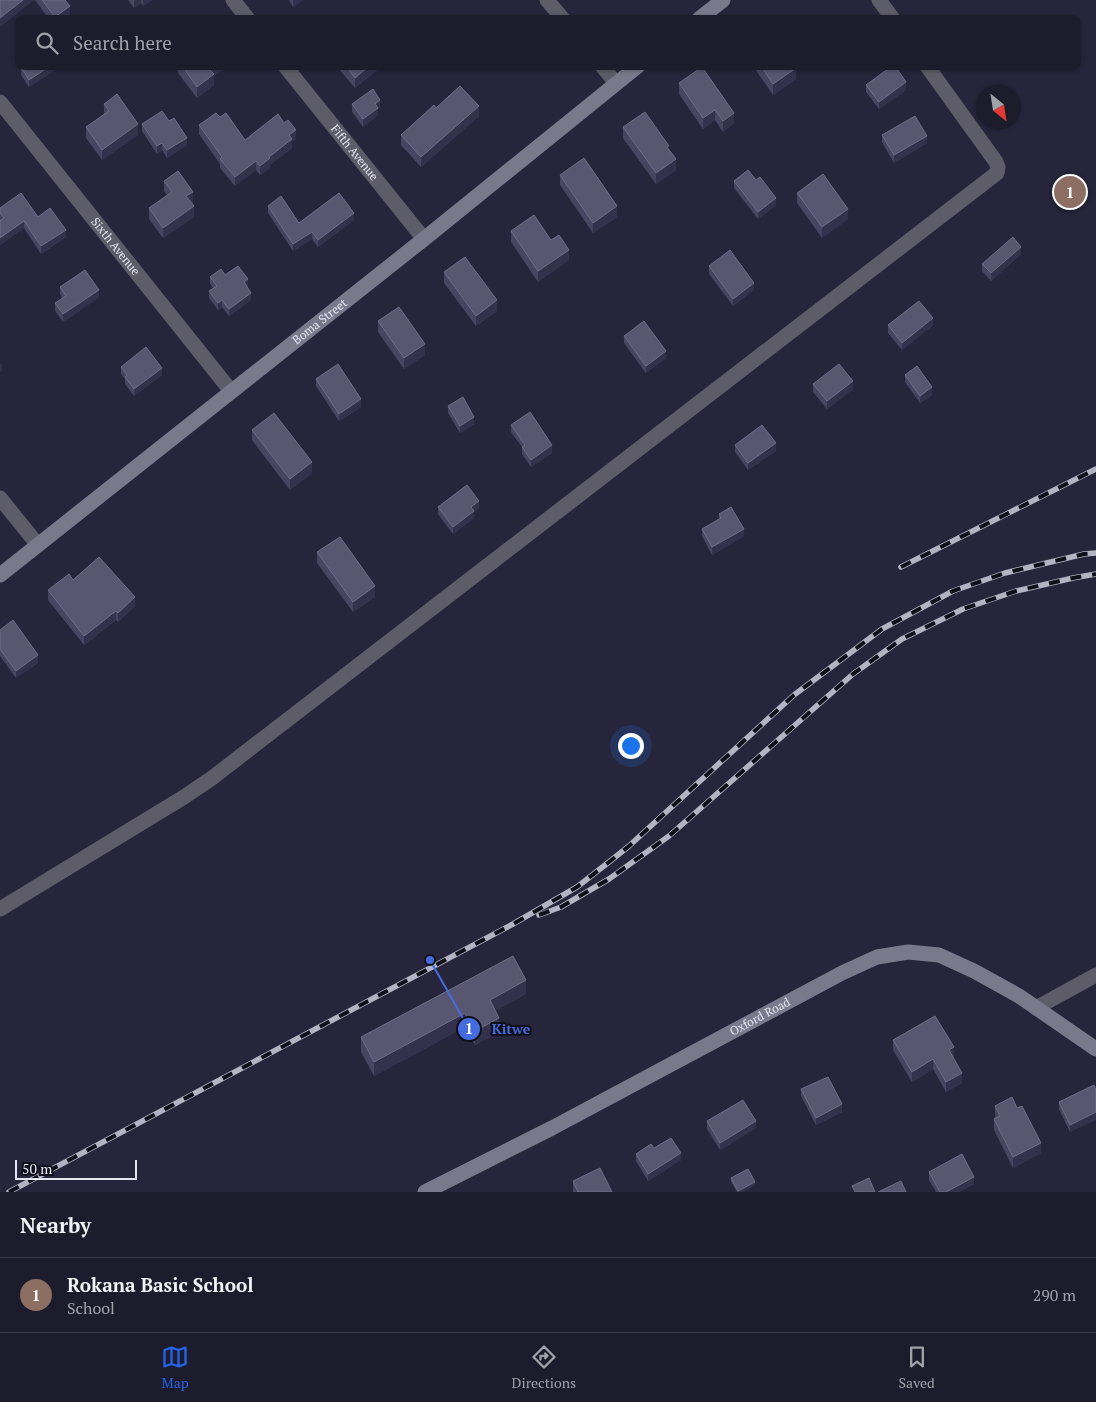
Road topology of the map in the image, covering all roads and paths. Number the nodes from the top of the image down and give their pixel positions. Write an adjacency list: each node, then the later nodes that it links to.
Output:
1 (233, 0): 5 (street)
2 (547, 0): 6 (street)
3 (723, 0): 7 (street)
4 (879, 0): 8 (street)
5 (245, 15)
6 (560, 15)
7 (704, 15)
8 (890, 15)
9 (288, 70): 15 (street, Fifth Avenue)
10 (605, 70): 13 (street)
11 (633, 70): 13 (street, Boma Street)
12 (930, 70): 20 (street)
13 (616, 83): 15 (street, Boma Street)
14 (0, 102): 16 (street, Sixth Avenue)
15 (424, 239): 16 (street, Boma Street)
16 (231, 391): 18 (street, Boma Street)
17 (0, 498): 18 (street)
18 (38, 545): 19 (street, Boma Street)
19 (0, 575)
20 (0, 909)
21 (1096, 975): 22 (street)
22 (1036, 1008): 23 (street, Oxford Road); 24 (street, Oxford Road)
23 (1096, 1049)
24 (425, 1192)

